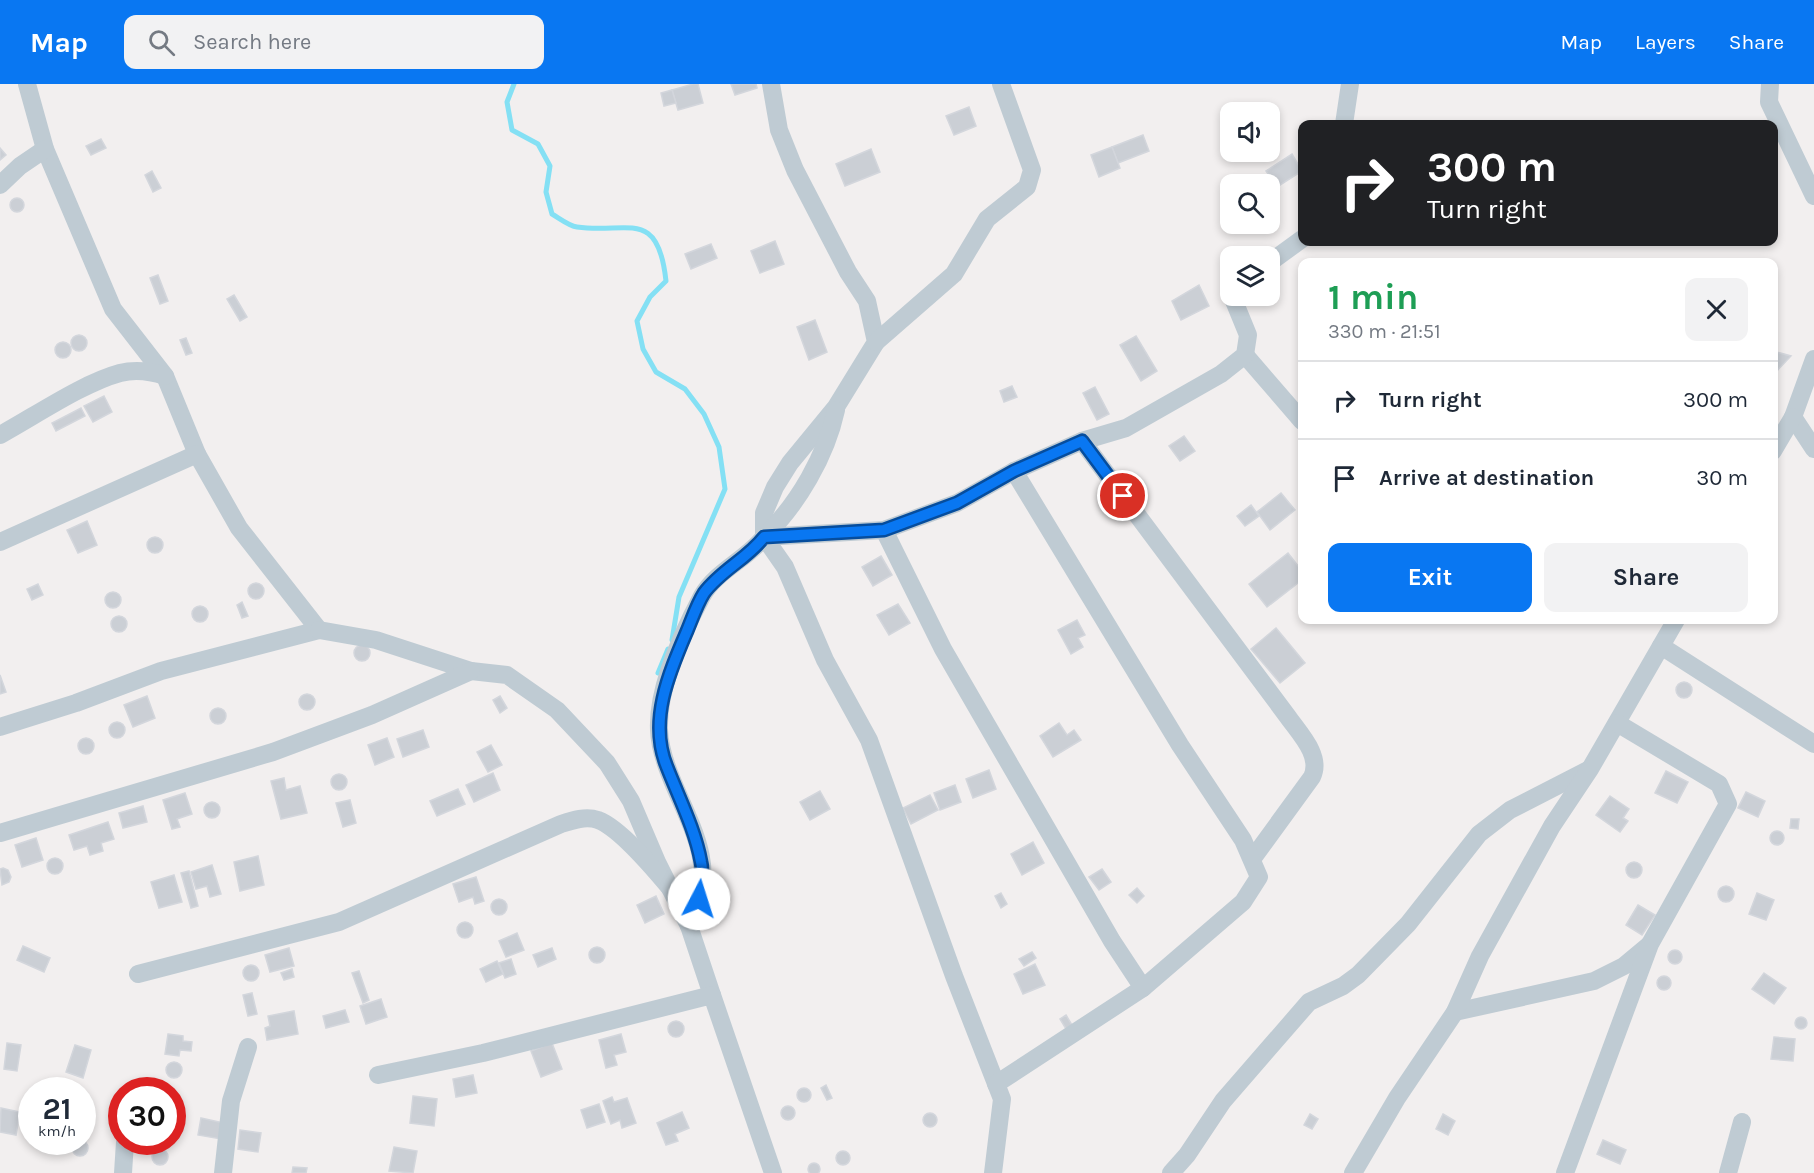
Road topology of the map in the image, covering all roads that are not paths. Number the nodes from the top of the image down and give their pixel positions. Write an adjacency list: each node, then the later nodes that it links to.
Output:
1 (27, 84): 9 (street)
2 (771, 84): 15 (street)
3 (1001, 84): 15 (street)
4 (1350, 84): 6 (street)
5 (1770, 84): 7 (street)
6 (1345, 120)
7 (1778, 120)
8 (1778, 121): 11 (street)
9 (45, 149): 10 (street); 18 (street)
10 (0, 185)
11 (1814, 196)
12 (1298, 242): 13 (street)
13 (1280, 255)
14 (1236, 306): 16 (street)
15 (876, 342): 28 (street)
16 (1245, 355): 19 (street); 22 (street)
17 (1814, 359): 20 (street)
18 (165, 376): 21 (street); 25 (street)
19 (1298, 416)
20 (1793, 417): 23 (street); 24 (street)
21 (0, 435)
22 (1082, 441): 26 (street); 39 (street)
23 (1778, 443)
24 (1814, 449)
25 (197, 454): 29 (street); 31 (street)
26 (1014, 471): 27 (street); 39 (street)
27 (884, 530): 28 (street); 44 (street)
28 (764, 537): 41 (street); 49 (street)
29 (0, 542)
30 (1674, 624): 32 (street)
31 (319, 630): 33 (street); 35 (street)
32 (1661, 646): 34 (street); 36 (street)
33 (471, 671): 38 (street); 40 (street)
34 (1617, 723): 37 (street); 42 (street)
35 (0, 727)
36 (1814, 744)
37 (1590, 769): 46 (street); 56 (street)
38 (0, 833)
39 (1253, 858): 44 (street)
40 (670, 888): 41 (street); 43 (street)
41 (689, 926): 45 (street)
42 (1650, 944): 46 (street); 58 (street)
43 (138, 974)
44 (1143, 988): 49 (street)
45 (712, 995): 48 (street); 54 (street)
46 (1455, 1012): 57 (street)
47 (248, 1047): 53 (street)
48 (378, 1075)
49 (996, 1084): 55 (street)
50 (1742, 1122): 59 (street)
51 (124, 1155): 52 (street)
52 (123, 1173)
53 (223, 1173)
54 (773, 1173)
55 (993, 1173)
56 (1171, 1173)
57 (1353, 1173)
58 (1565, 1173)
59 (1728, 1173)

